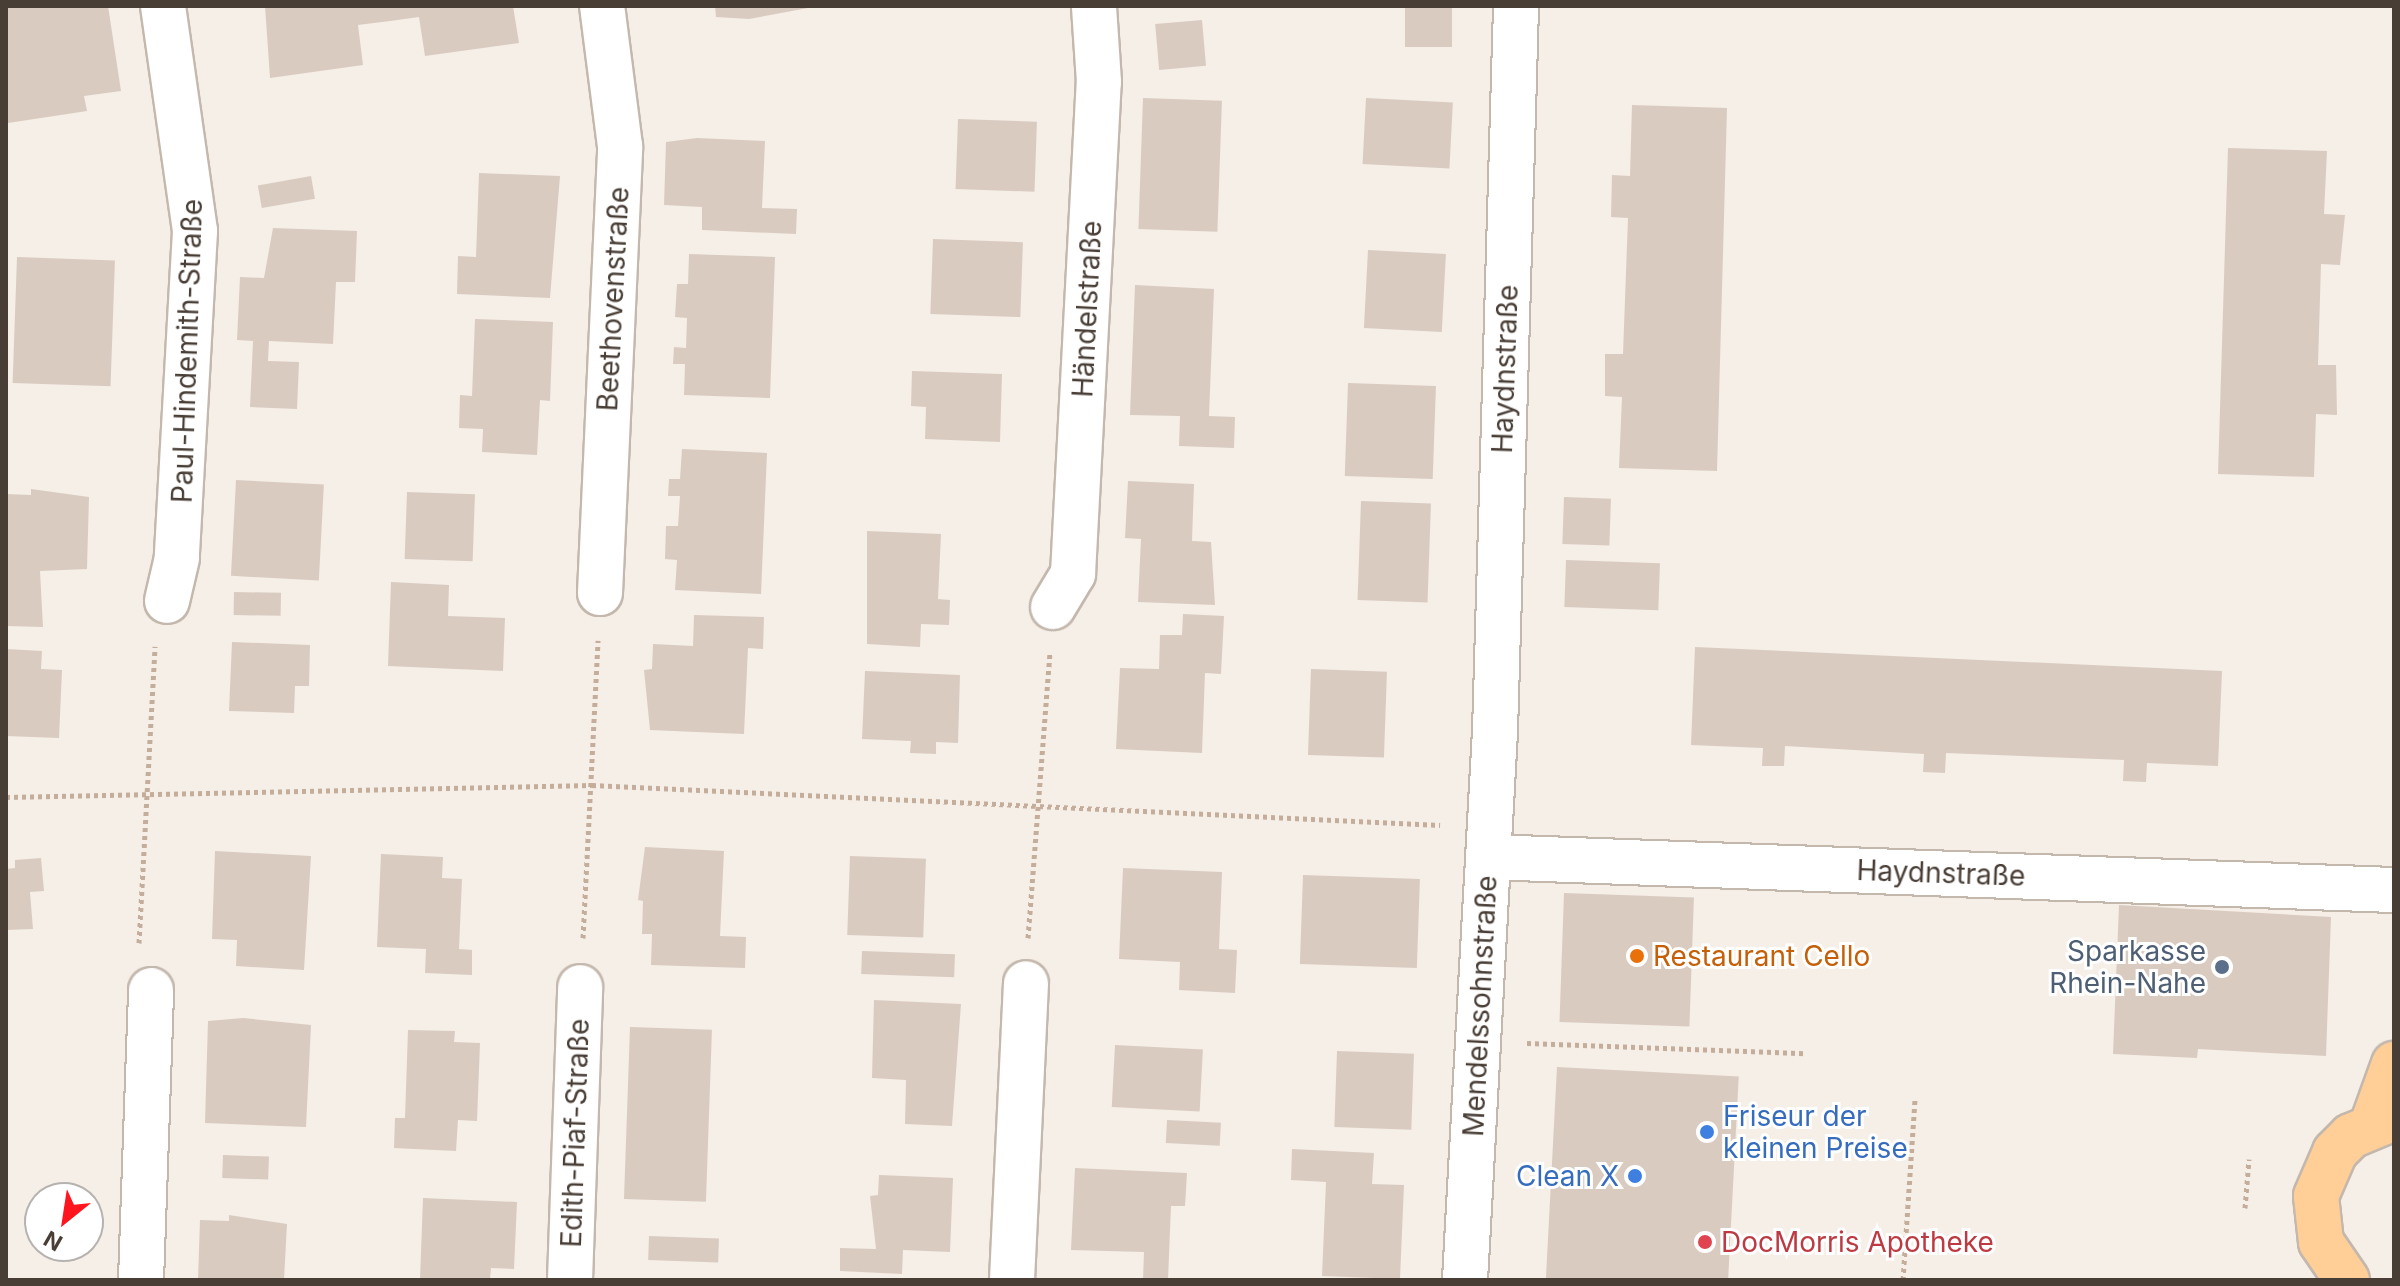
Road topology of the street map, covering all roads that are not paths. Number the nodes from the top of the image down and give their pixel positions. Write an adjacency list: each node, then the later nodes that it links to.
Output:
1 (163, 6): 6 (street, Paul-Hindemith-Straße)
2 (602, 6): 5 (street, Beethovenstraße)
3 (1094, 6): 7 (street, Händelstraße)
4 (1516, 6): 8 (street, Haydnstraße)
5 (600, 593)
6 (167, 601)
7 (1053, 607)
8 (1495, 732): 9 (street, Mendelssohnstraße)
9 (1489, 842): 10 (street, Haydnstraße); 19 (street, Mendelssohnstraße)
10 (2394, 890)
11 (1026, 983): 18 (street)
12 (580, 987): 17 (street, Edith-Piaf-Straße)
13 (151, 990): 16 (street)
14 (2394, 1064): 15 (main road)
15 (2383, 1122): 20 (main road)
16 (141, 1280)
17 (570, 1280)
18 (1012, 1280)
19 (1465, 1280)
20 (2347, 1280)

